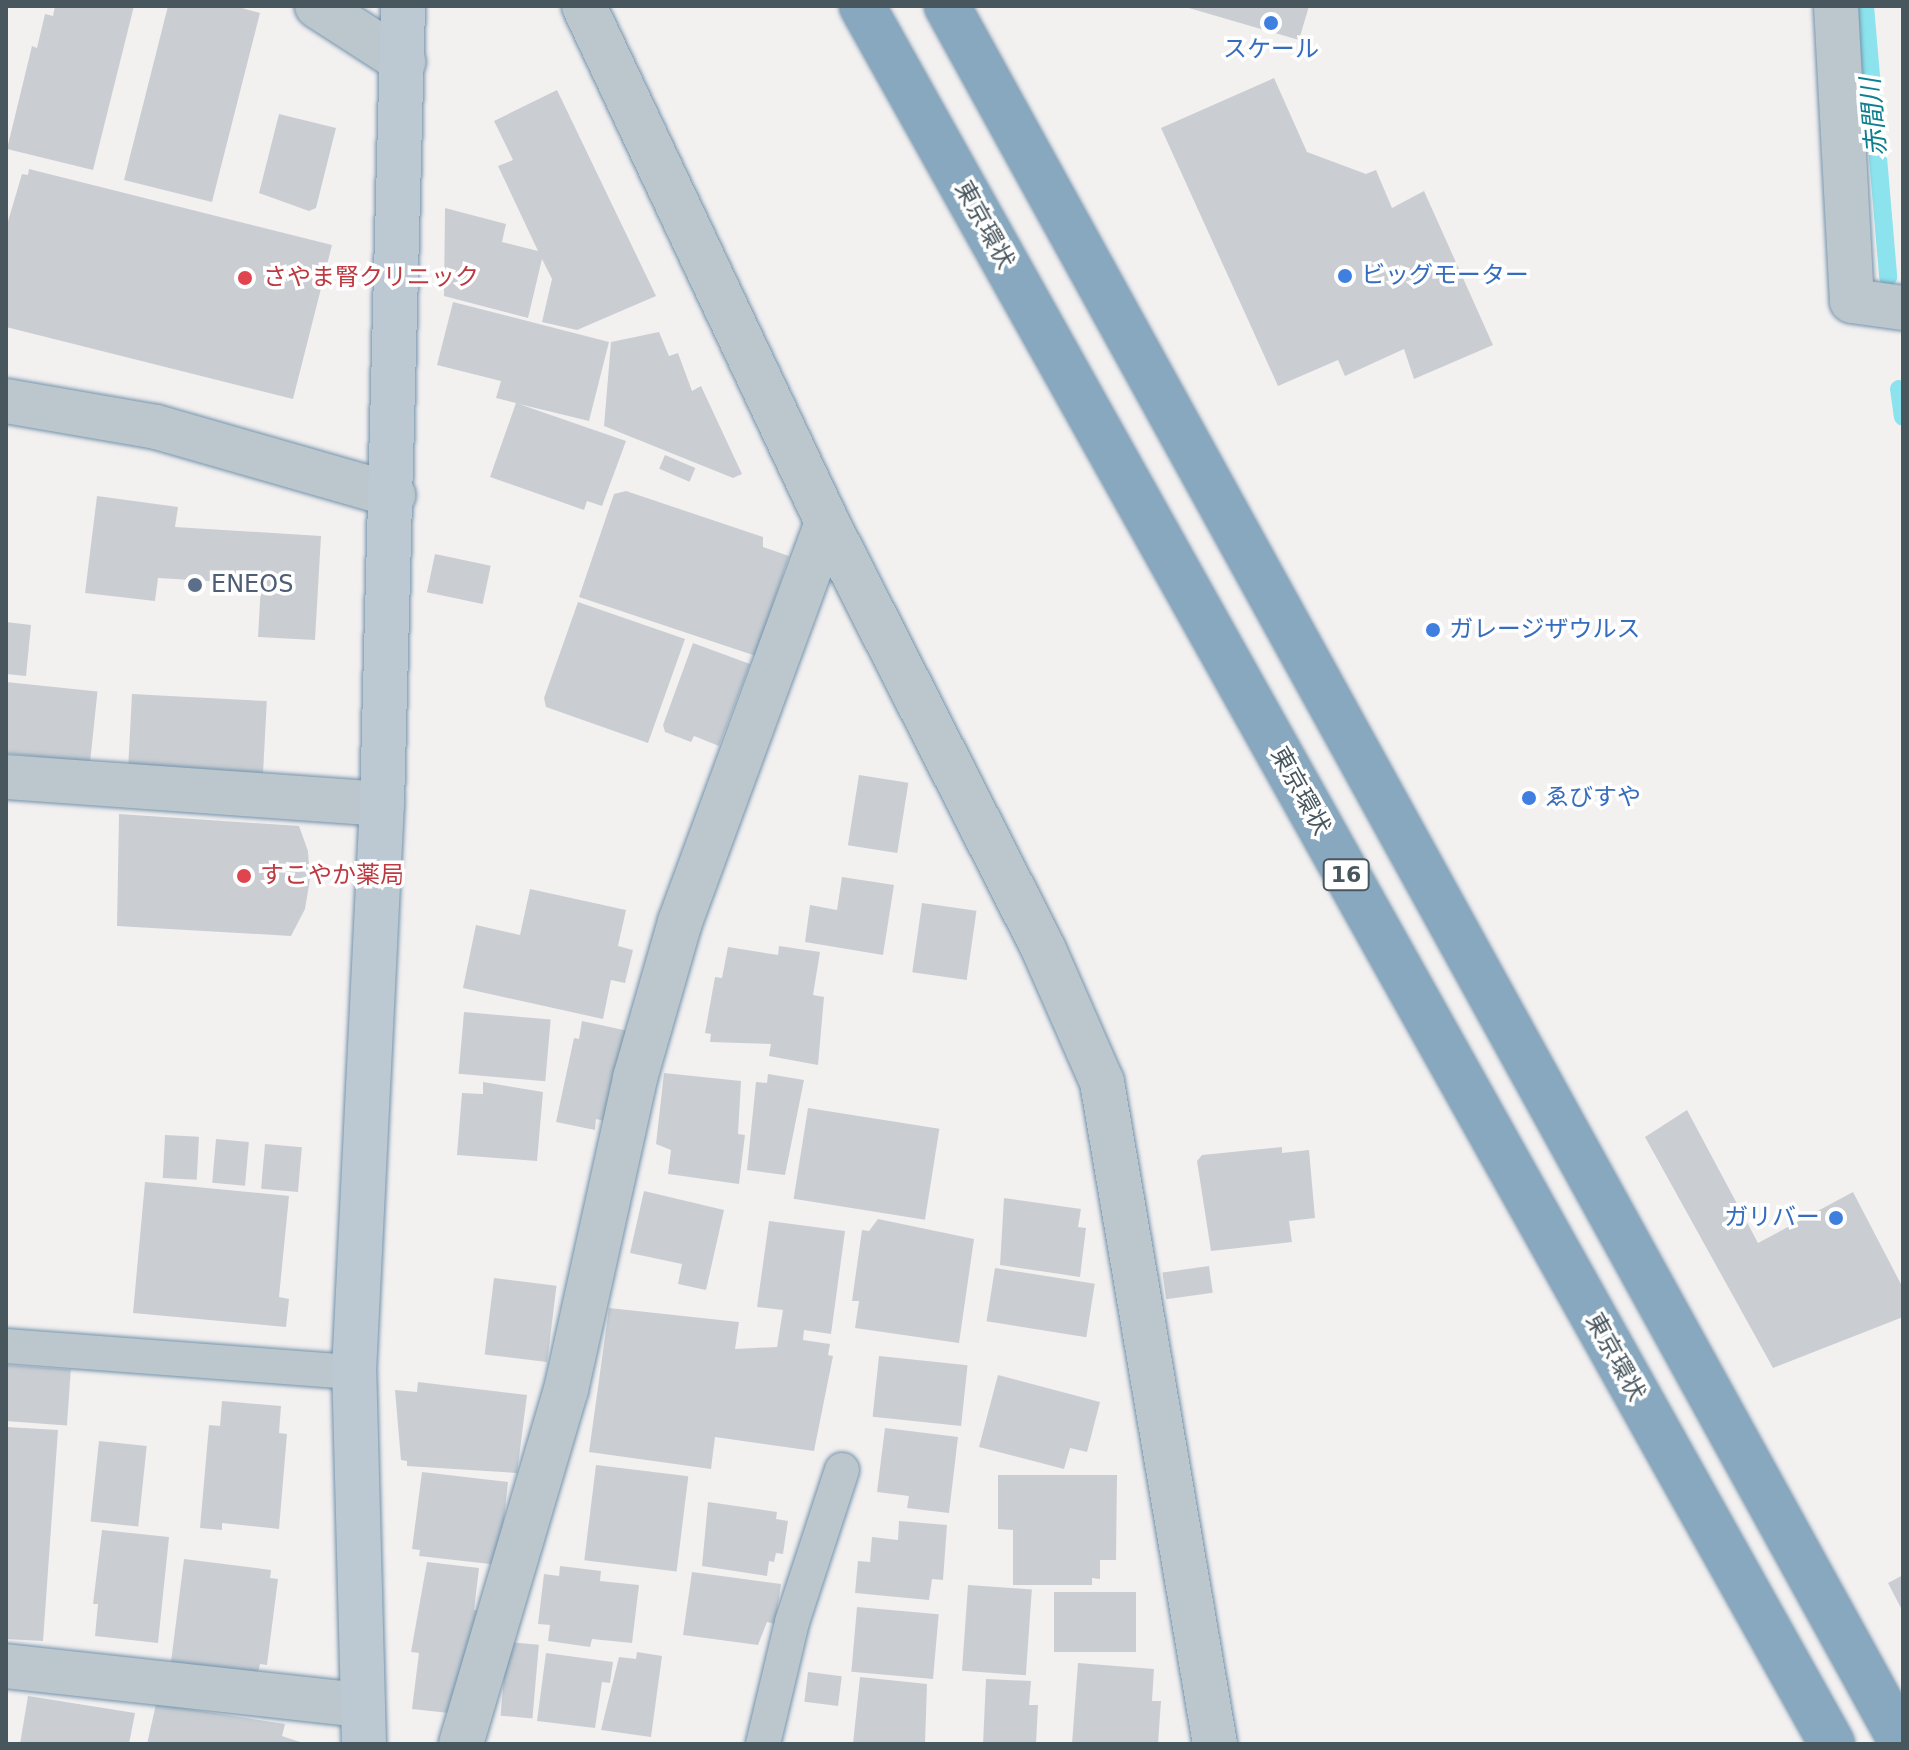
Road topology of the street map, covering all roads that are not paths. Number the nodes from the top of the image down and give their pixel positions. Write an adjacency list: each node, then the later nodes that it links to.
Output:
1 (317, 6): 7 (street)
2 (403, 6): 7 (street)
3 (584, 6): 11 (street)
4 (862, 6): 22 (highway, 東京環状 / 16)
5 (947, 6): 23 (highway)
6 (1836, 6): 8 (street)
7 (404, 62): 10 (street)
8 (1903, 308)
9 (6, 401): 10 (street)
10 (393, 495): 13 (street)
11 (827, 522): 19 (street); 21 (street)
12 (6, 777): 13 (street)
13 (382, 804): 15 (street)
14 (6, 1346): 15 (lane)
15 (354, 1372): 18 (street)
16 (842, 1470): 20 (lane)
17 (6, 1666): 18 (street)
18 (362, 1725)
19 (466, 1743)
20 (763, 1744)
21 (1215, 1744)
22 (1832, 1744)
23 (1903, 1744)

